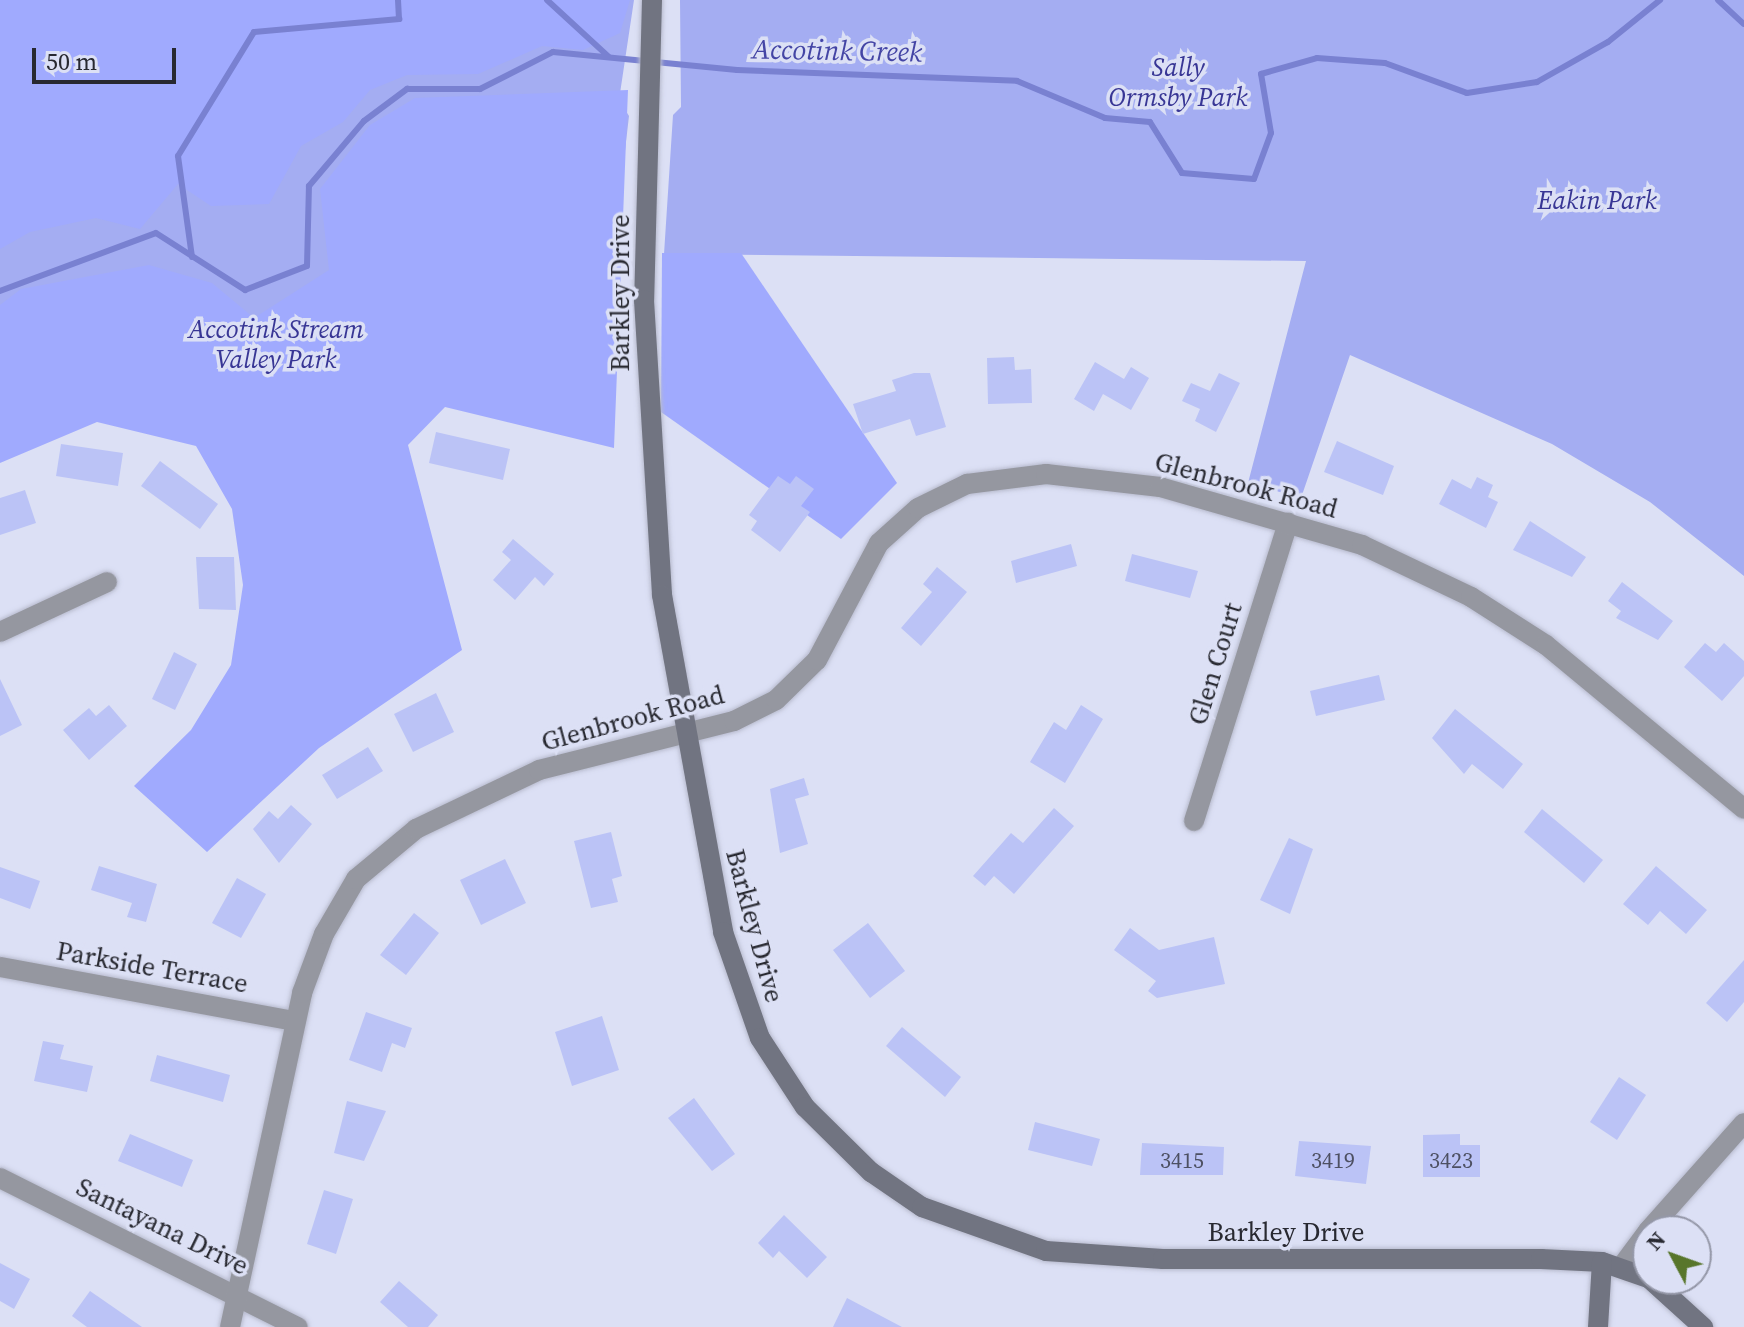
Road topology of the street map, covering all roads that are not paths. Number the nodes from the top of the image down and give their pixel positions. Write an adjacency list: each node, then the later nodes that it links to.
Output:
1 (652, 9): 5 (street, Barkley Drive)
2 (1288, 522): 5 (street, Glenbrook Road); 6 (street, Glenbrook Road); 7 (street, Glen Court)
3 (107, 582): 4 (street)
4 (0, 632)
5 (683, 731): 9 (street, Glenbrook Road); 14 (street, Barkley Drive)
6 (1744, 809)
7 (1194, 821)
8 (0, 967): 9 (street, Parkside Terrace)
9 (295, 1021): 16 (street, Glenbrook Road)
10 (1744, 1123): 12 (street)
11 (0, 1178): 16 (street, Santayana Drive)
12 (1662, 1215)
13 (1632, 1246): 14 (street)
14 (1612, 1264): 15 (street, Barkley Drive); 20 (street)
15 (1632, 1272)
16 (235, 1292): 18 (street, Glenbrook Road); 19 (street, Santayana Drive)
17 (1667, 1295): 21 (street, Barkley Drive)
18 (230, 1327)
19 (298, 1327)
20 (1598, 1327)
21 (1703, 1327)

